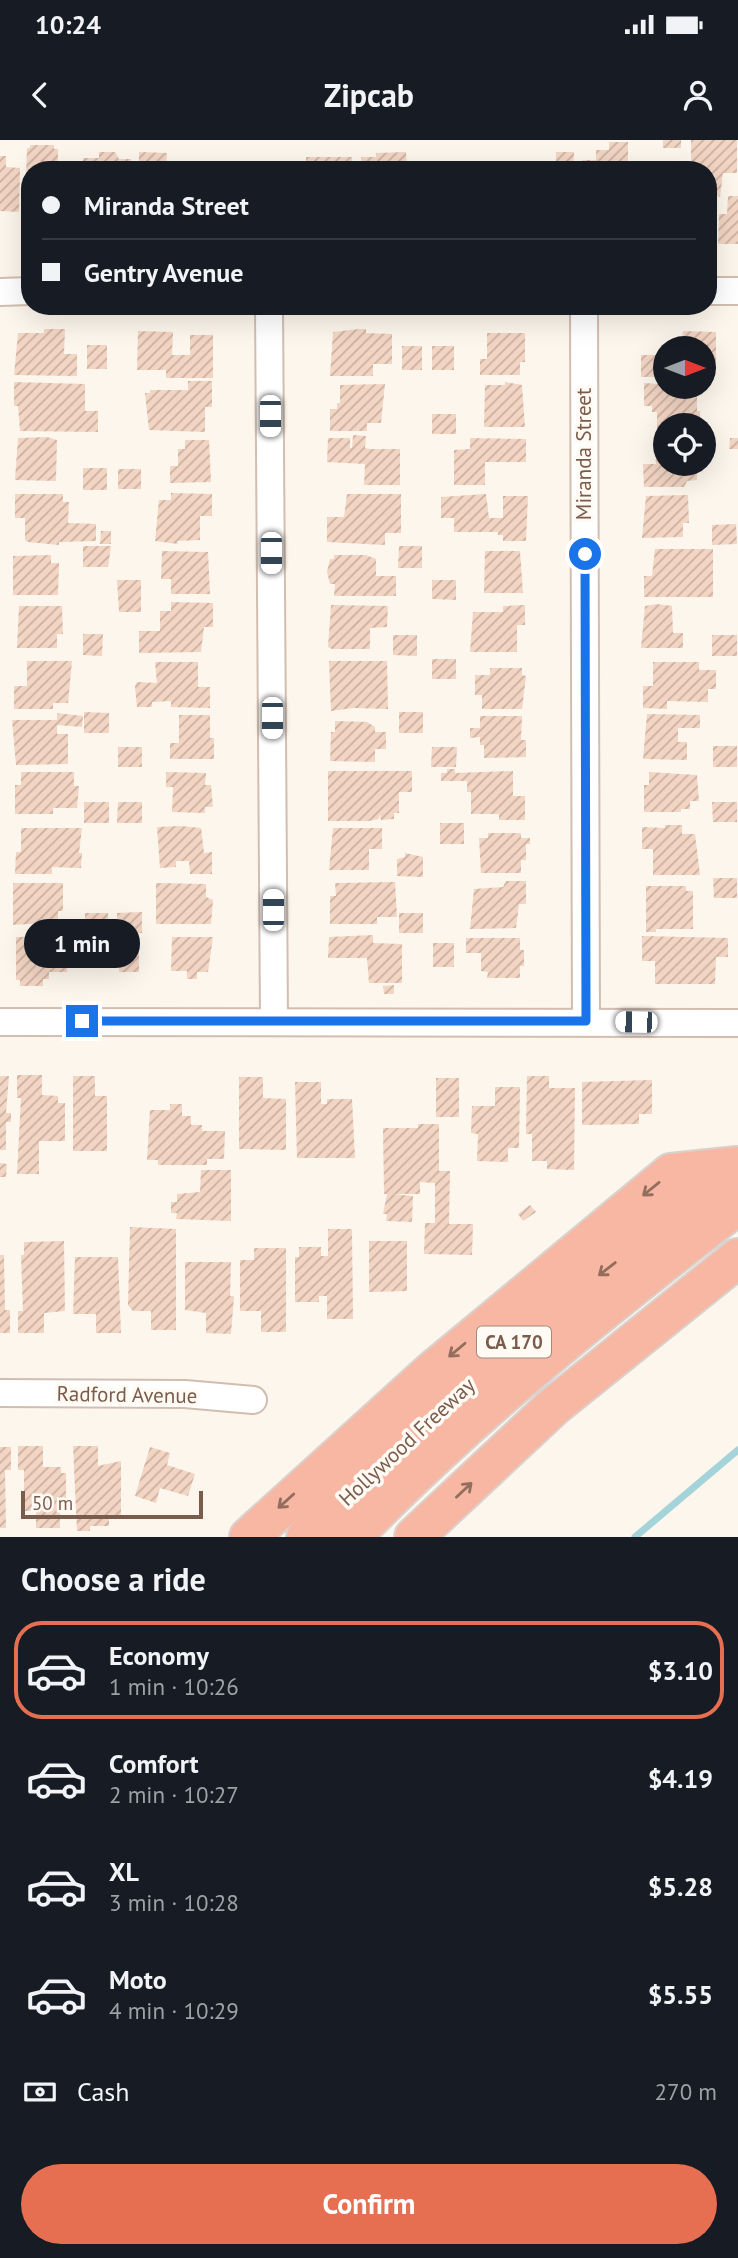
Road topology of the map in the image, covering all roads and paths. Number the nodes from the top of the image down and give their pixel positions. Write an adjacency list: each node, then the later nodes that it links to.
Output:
1 (21, 291): 4 (street)
2 (717, 291): 3 (street)
3 (738, 291)
4 (0, 292)
5 (269, 315): 7 (street)
6 (584, 315): 8 (street, Miranda Street)
7 (274, 1020): 8 (street); 9 (street)
8 (586, 1021): 10 (street)
9 (0, 1022)
10 (738, 1023)
11 (738, 1166): 18 (highway, one-way to 18); 19 (highway, Hollywood Freeway / CA 170, one-way to 19)
12 (738, 1205): 20 (highway)
13 (738, 1227): 21 (highway)
14 (738, 1258): 15 (highway)
15 (723, 1279): 22 (highway, one-way to 15)
16 (0, 1393): 17 (street, Radford Avenue)
17 (253, 1400)
18 (249, 1537)
19 (306, 1537)
20 (352, 1537)
21 (376, 1537)
22 (414, 1537)

